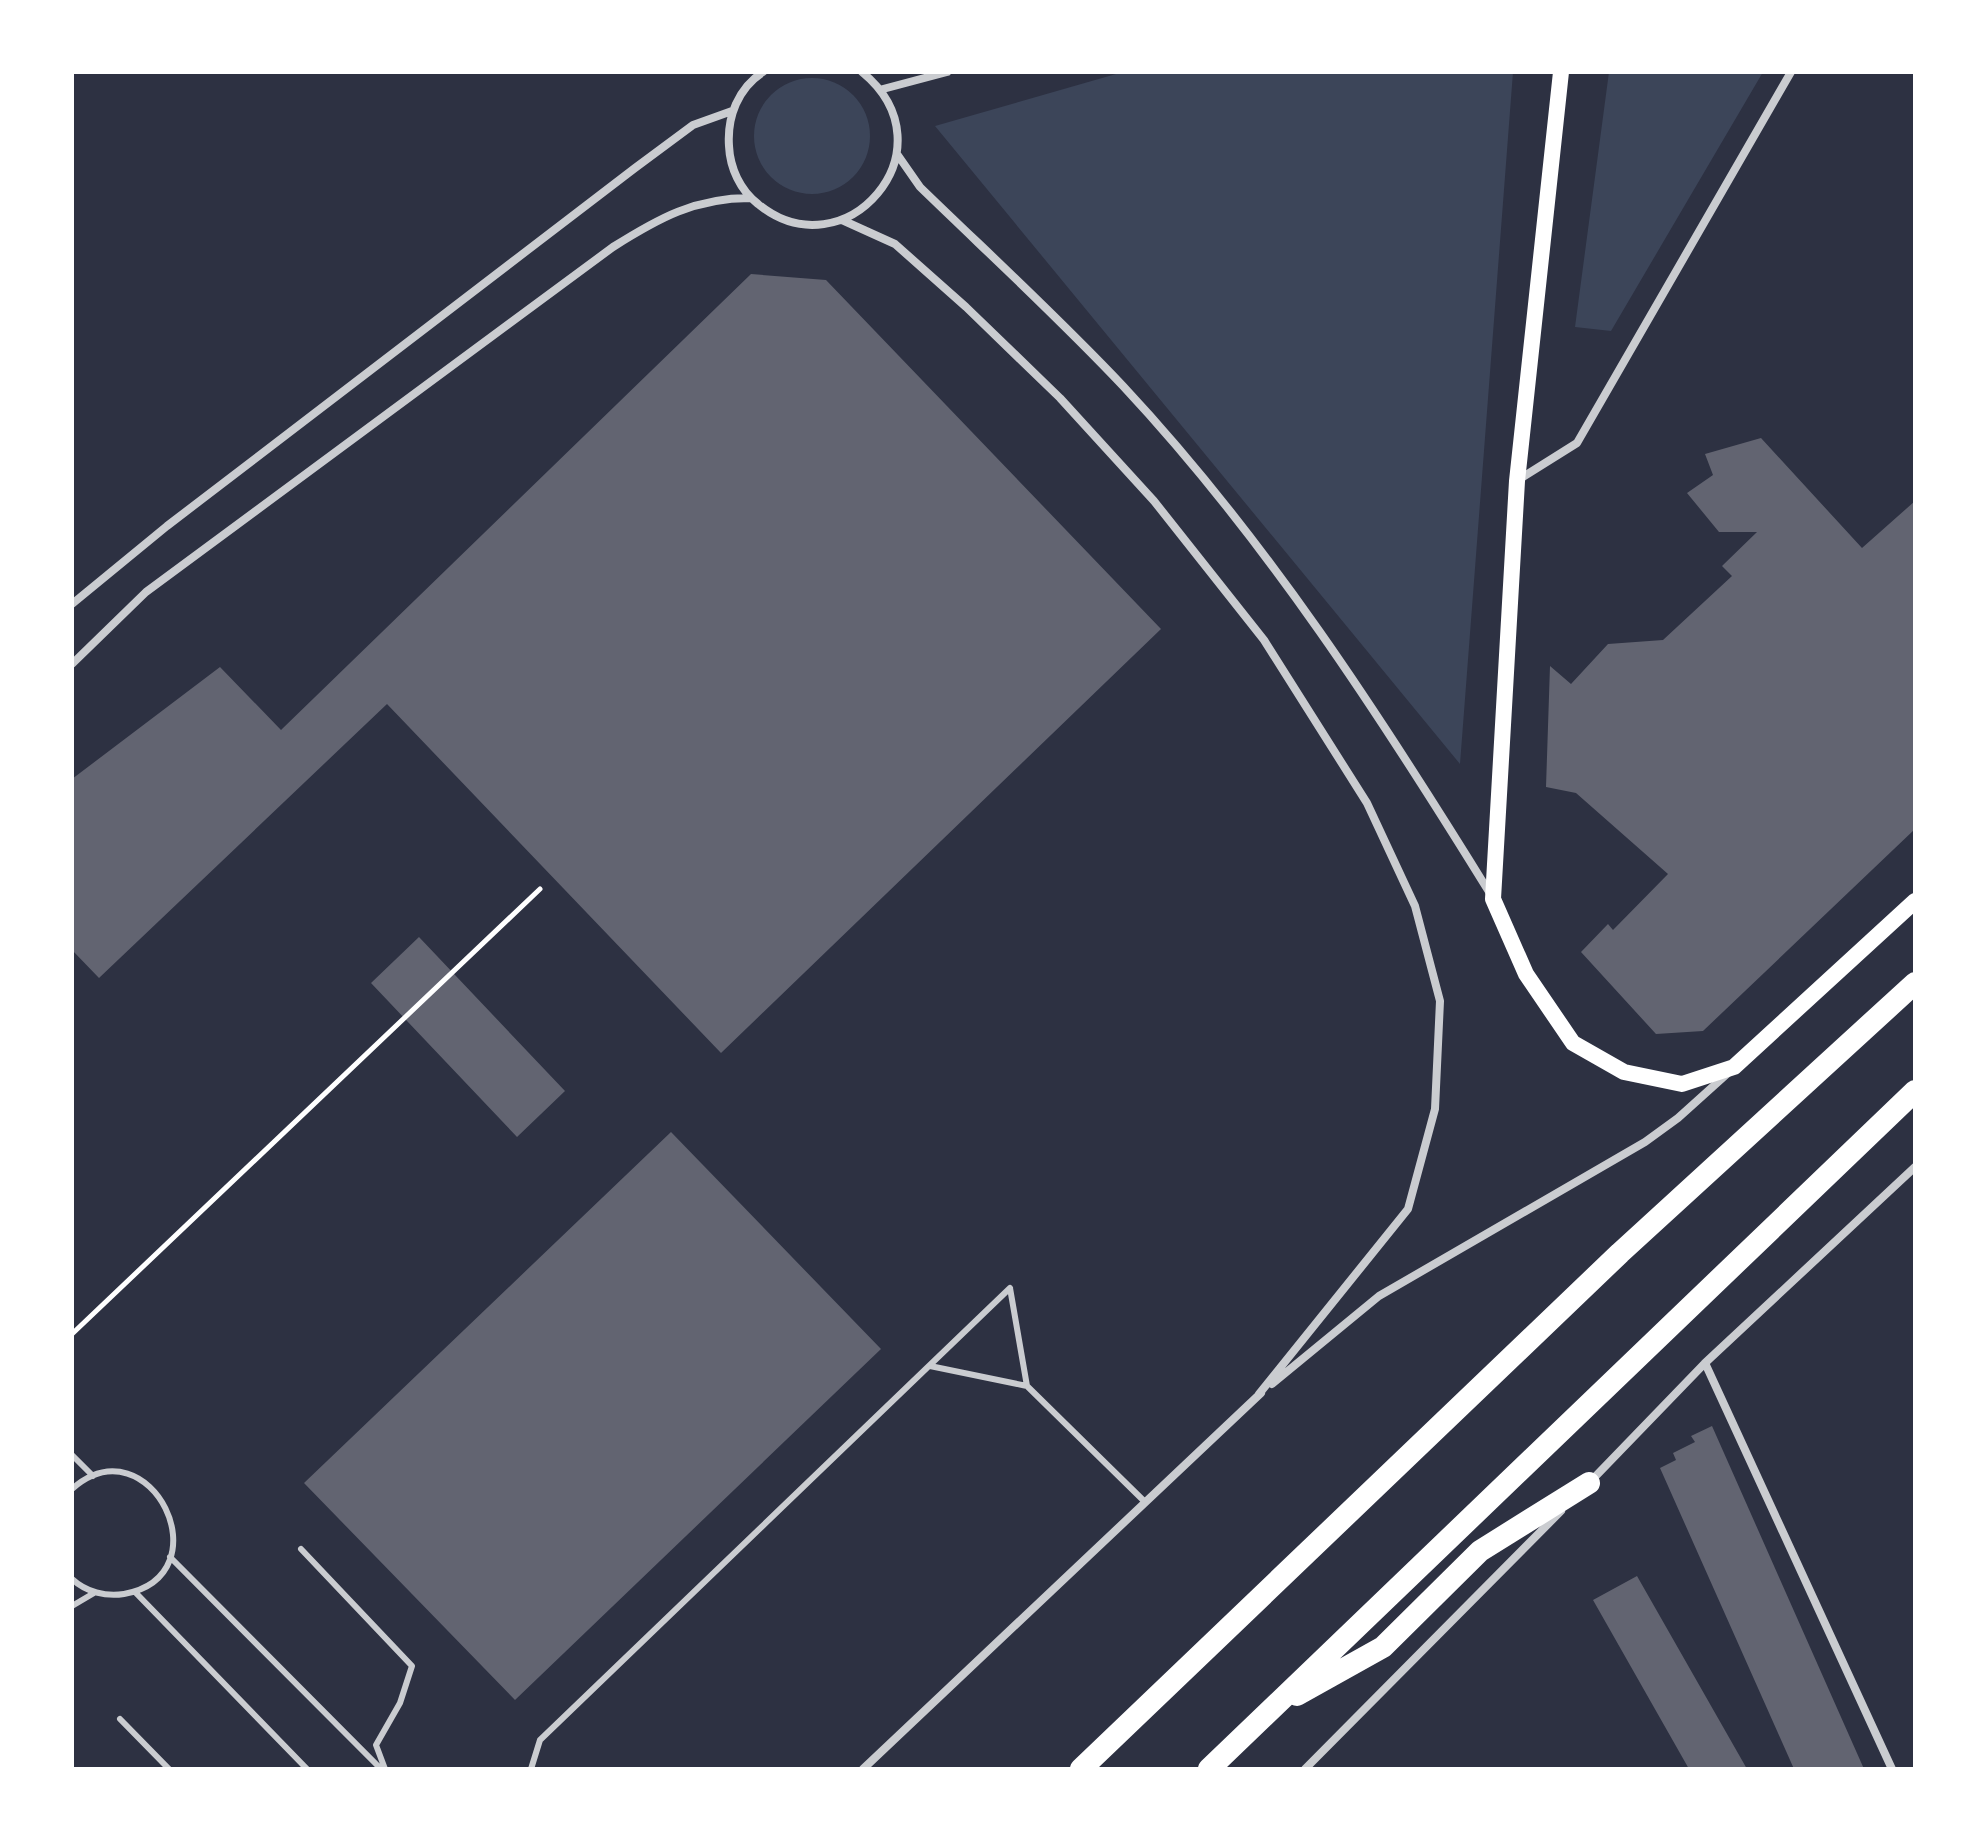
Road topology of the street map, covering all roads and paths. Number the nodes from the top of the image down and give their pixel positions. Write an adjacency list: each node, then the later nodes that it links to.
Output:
1 (862, 72): 6 (street)
2 (947, 72): 6 (street)
3 (1561, 72): 11 (main road)
4 (1791, 72): 11 (street)
5 (759, 73): 7 (street)
6 (883, 89): 8 (street)
7 (732, 111): 9 (street); 12 (street)
8 (897, 154): 10 (street); 15 (street)
9 (750, 198): 10 (street); 13 (street)
10 (842, 220): 25 (street)
11 (1517, 481): 15 (main road)
12 (72, 604)
13 (72, 664)
14 (540, 889): 21 (path)
15 (1493, 899): 18 (main road)
16 (1915, 901): 18 (main road)
17 (1915, 983): 44 (highway)
18 (1734, 1067): 25 (street)
19 (1915, 1091): 37 (highway)
20 (1915, 1167): 22 (street)
21 (72, 1334)
22 (1705, 1363): 28 (street); 47 (street)
23 (930, 1366): 24 (lane); 24 (lane); 42 (lane)
24 (1027, 1386): 30 (lane)
25 (1259, 1394): 30 (street)
26 (72, 1455): 27 (lane)
27 (93, 1476): 29 (lane); 32 (lane)
28 (1589, 1483): 37 (highway); 46 (street)
29 (72, 1489)
30 (1144, 1501): 43 (street)
31 (301, 1549): 41 (lane)
32 (170, 1557): 34 (lane); 41 (lane)
33 (72, 1579): 35 (lane)
34 (135, 1592): 35 (lane); 40 (lane)
35 (94, 1593): 36 (lane)
36 (72, 1606)
37 (1268, 1711): 45 (highway)
38 (120, 1719): 39 (lane)
39 (169, 1769)
40 (307, 1769)
41 (383, 1769)
42 (531, 1769)
43 (863, 1769)
44 (1081, 1769)
45 (1209, 1769)
46 (1305, 1769)
47 (1892, 1769)

